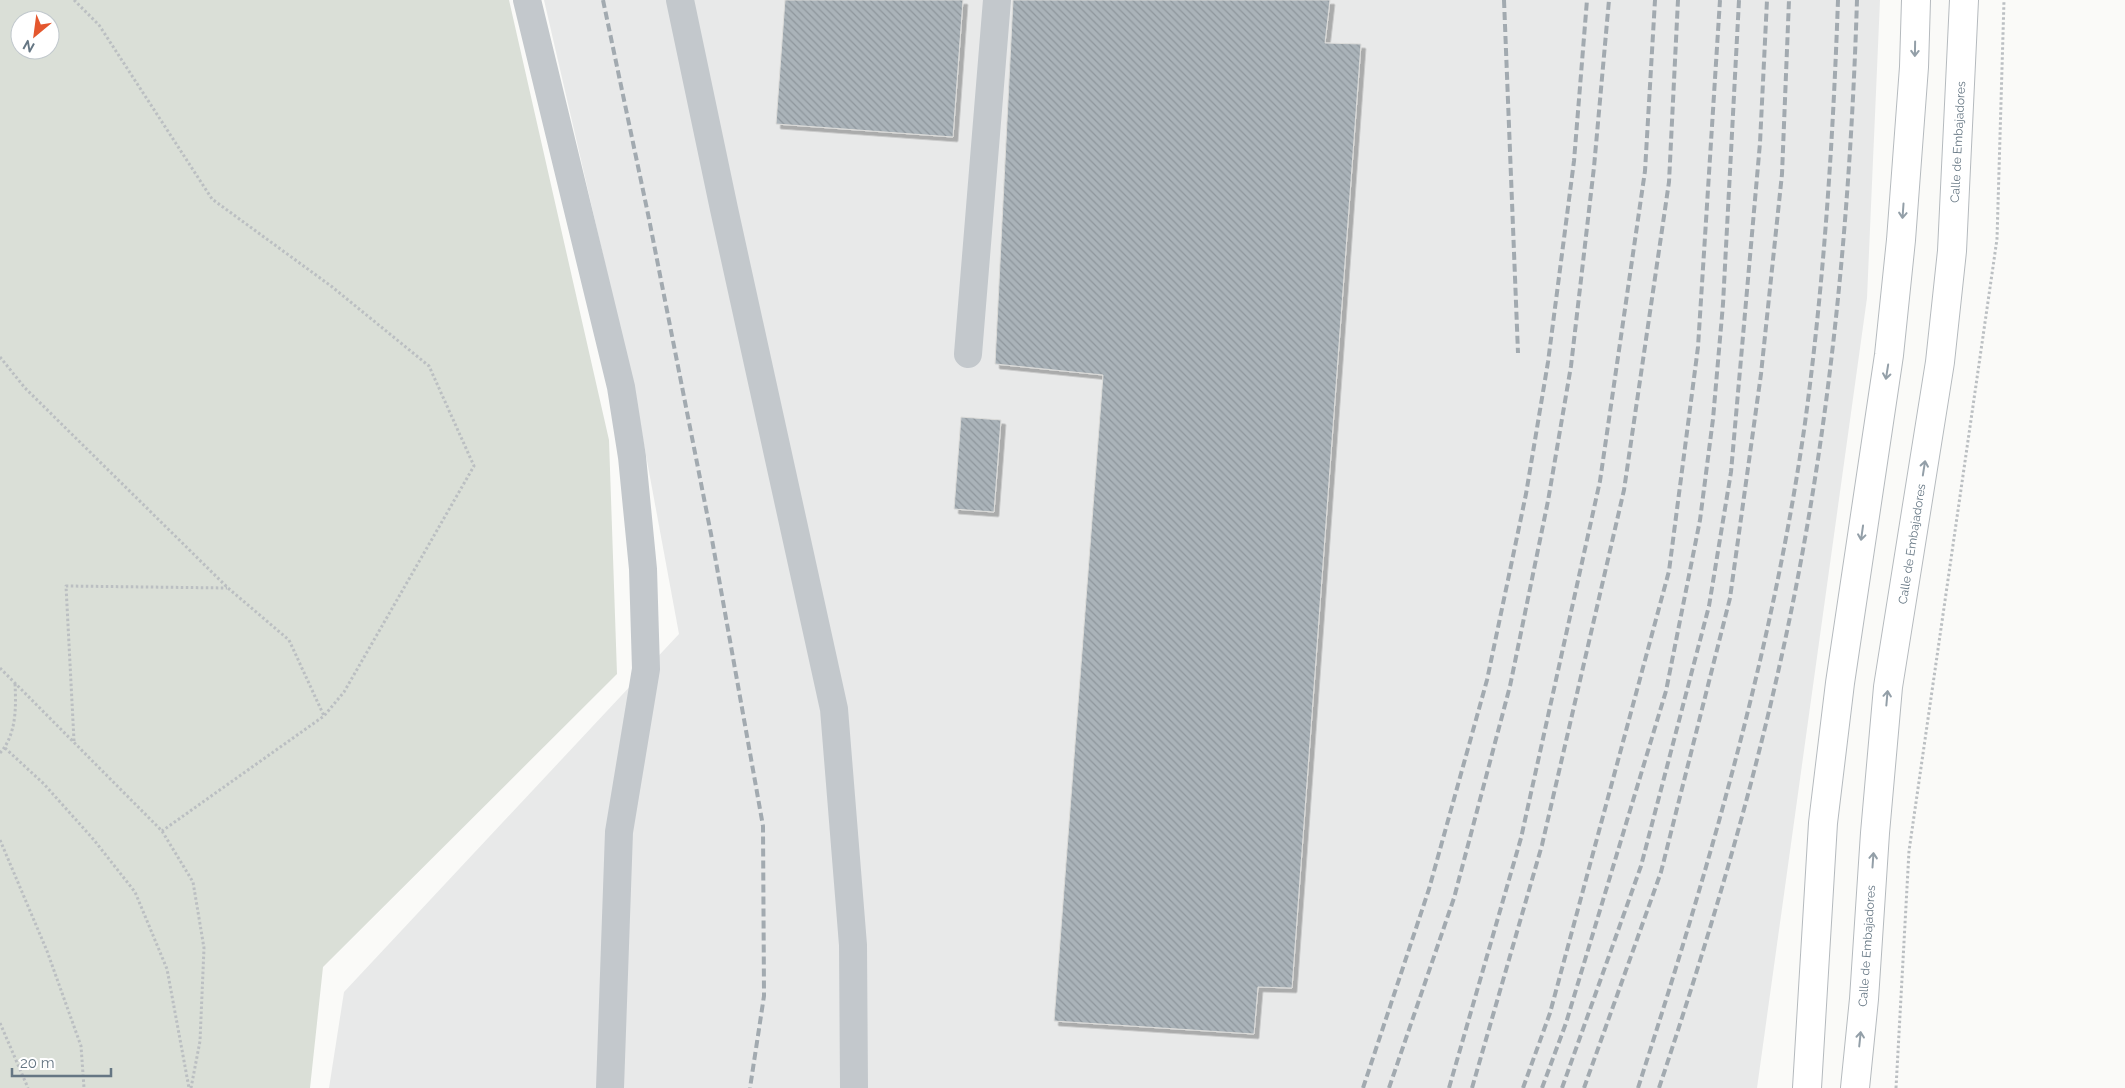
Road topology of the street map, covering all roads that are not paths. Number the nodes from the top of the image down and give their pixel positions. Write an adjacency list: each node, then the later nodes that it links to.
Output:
1 (527, 0): 7 (lane)
2 (680, 0): 8 (lane)
3 (997, 0): 6 (lane)
4 (1916, 0): 9 (main road, one-way to 9)
5 (1964, 0): 10 (main road, Calle de Embajadores, one-way to 5)
6 (968, 354)
7 (610, 1088)
8 (854, 1088)
9 (1807, 1088)
10 (1856, 1088)

